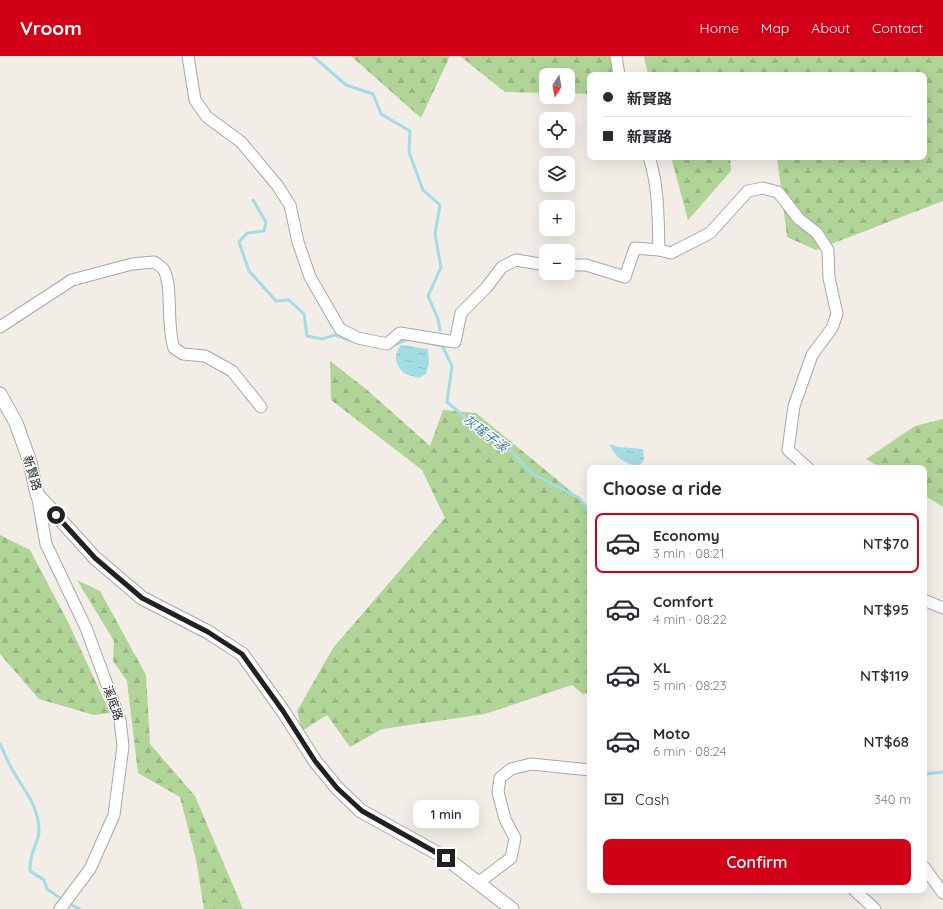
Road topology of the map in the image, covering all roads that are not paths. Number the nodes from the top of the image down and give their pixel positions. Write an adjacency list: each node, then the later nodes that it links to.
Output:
1 (188, 56): 6 (street)
2 (616, 56): 3 (street)
3 (619, 72)
4 (650, 160): 5 (street)
5 (659, 250): 7 (street); 11 (street)
6 (539, 264)
7 (575, 265)
8 (0, 327): 10 (street)
9 (0, 394): 12 (street, 新賢路)
10 (261, 407)
11 (805, 465)
12 (38, 494): 17 (street, 新賢路); 20 (street, 溪底路)
13 (927, 601): 14 (street)
14 (943, 608)
15 (587, 770): 17 (street)
16 (927, 871): 19 (street)
17 (478, 883): 21 (street, 新賢路)
18 (857, 893): 22 (street)
19 (943, 893)
20 (61, 908)
21 (512, 909)
22 (874, 909)

